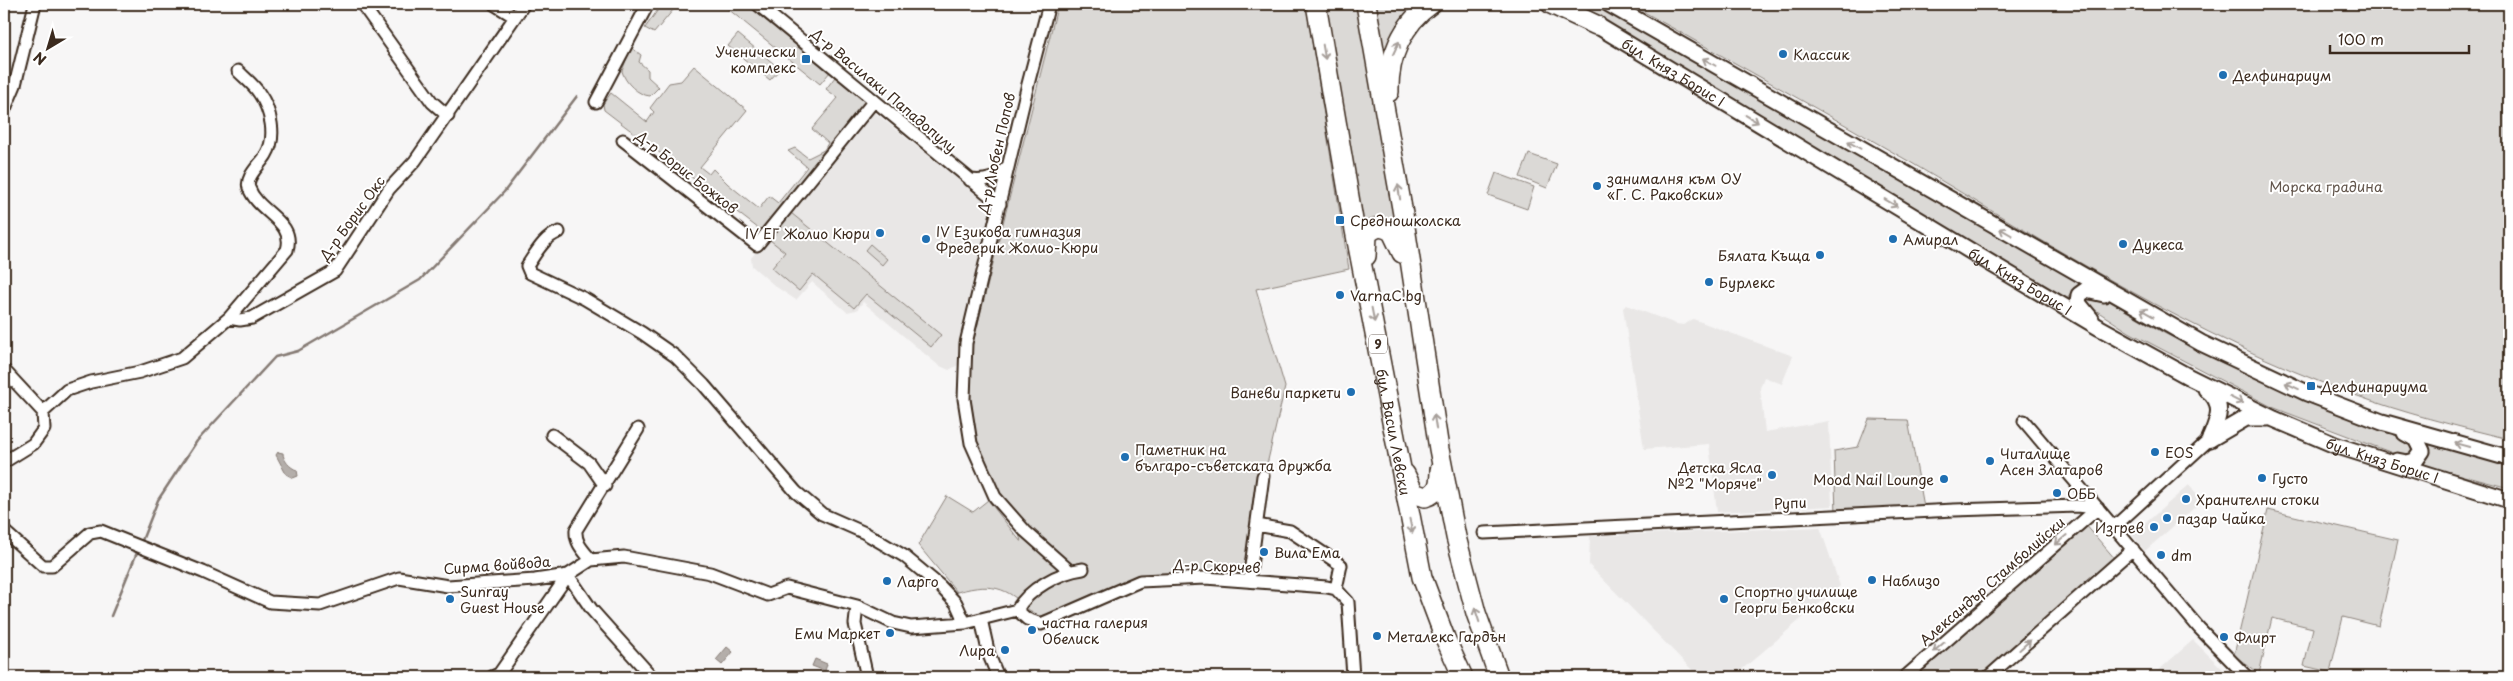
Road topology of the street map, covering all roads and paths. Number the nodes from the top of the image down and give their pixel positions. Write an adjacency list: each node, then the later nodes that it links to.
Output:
1 (34, 4): 19 (street)
2 (362, 4): 20 (street)
3 (494, 4): 14 (street)
4 (524, 4): 14 (street, Д-р Борис Окс)
5 (648, 4): 17 (street)
6 (757, 4): 18 (street, Д-р Василаки Пападопулу)
7 (1049, 4): 23 (street, Д-р Любен Попов)
8 (1316, 4): 28 (highway, бул. Васил Левски / 9, one-way to 28)
9 (1366, 4): 21 (highway)
10 (1431, 4): 21 (highway, one-way to 10)
11 (1551, 4): 15 (highway)
12 (1561, 4): 15 (main road, бул. Княз Борис I)
13 (1609, 4): 29 (main road, бул. Княз Борис I, one-way to 13)
14 (514, 18): 20 (street, Д-р Борис Окс)
15 (1596, 25): 31 (main road, бул. Княз Борис I, one-way to 31)
16 (238, 71): 30 (street)
17 (596, 102)
18 (873, 102): 22 (street, Д-р Борис Божков); 24 (street, Д-р Василаки Пападопулу)
19 (4, 111)
20 (448, 116): 30 (street, Д-р Борис Окс)
21 (1389, 131): 27 (highway, one-way to 21)
22 (623, 140)
23 (1009, 164): 24 (street); 25 (street, Д-р Любен Попов)
24 (969, 180): 25 (street, Д-р Василаки Пападопулу)
25 (1000, 204): 57 (street, Д-р Любен Попов)
26 (559, 232): 64 (street)
27 (1412, 280): 28 (highway); 41 (highway, one-way to 27)
28 (1367, 287): 45 (highway, бул. Васил Левски / 9, one-way to 45)
29 (2120, 298): 31 (main road); 37 (main road, бул. Княз Борис I, one-way to 29)
30 (229, 318): 34 (street)
31 (2100, 328): 33 (main road, бул. Княз Борис I)
32 (4, 370): 34 (street)
33 (2191, 378): 35 (main road, бул. Княз Борис I, one-way to 35); 40 (main road)
34 (43, 412): 44 (street)
35 (2274, 419): 40 (main road); 42 (main road, бул. Княз Борис I)
36 (2024, 421): 49 (street)
37 (2382, 422): 42 (main road); 43 (main road, бул. Княз Борис I, one-way to 37)
38 (638, 429): 47 (street)
39 (552, 435): 47 (street)
40 (2210, 439): 51 (street)
41 (1439, 449): 45 (highway); 71 (highway, one-way to 41)
42 (2369, 455): 48 (main road, бул. Княз Борис I)
43 (2509, 458)
44 (4, 462)
45 (1400, 464): 70 (highway, бул. Васил Левски / 9, one-way to 70)
46 (1263, 476): 50 (street)
47 (605, 486): 55 (street)
48 (2509, 500)
49 (2098, 508): 51 (street); 53 (street, Рупи); 72 (street, Александър Стамболийски, one-way to 72)
50 (1256, 526): 59 (street); 60 (street)
51 (2114, 527): 54 (street)
52 (4, 531): 58 (street, Сирма войвода)
53 (1484, 533)
54 (2133, 550): 73 (street, one-way to 54); 74 (street)
55 (590, 560): 58 (street, Сирма войвода); 61 (street, Сирма войвода)
56 (1083, 569): 57 (street)
57 (1070, 571): 62 (street)
58 (568, 575): 65 (street); 66 (street)
59 (1249, 581): 60 (street, Д-р Скорчев); 62 (street, Д-р Скорчев)
60 (1336, 590): 69 (street)
61 (857, 606): 64 (street, Сирма войвода); 67 (street)
62 (1017, 610): 63 (street, Сирма войвода)
63 (980, 619): 64 (street, Сирма войвода); 68 (street)
64 (965, 623)
65 (498, 676)
66 (652, 677)
67 (867, 677)
68 (998, 677)
69 (1353, 677)
70 (1463, 677)
71 (1500, 677)
72 (1905, 677)
73 (1988, 677)
74 (2247, 677)

